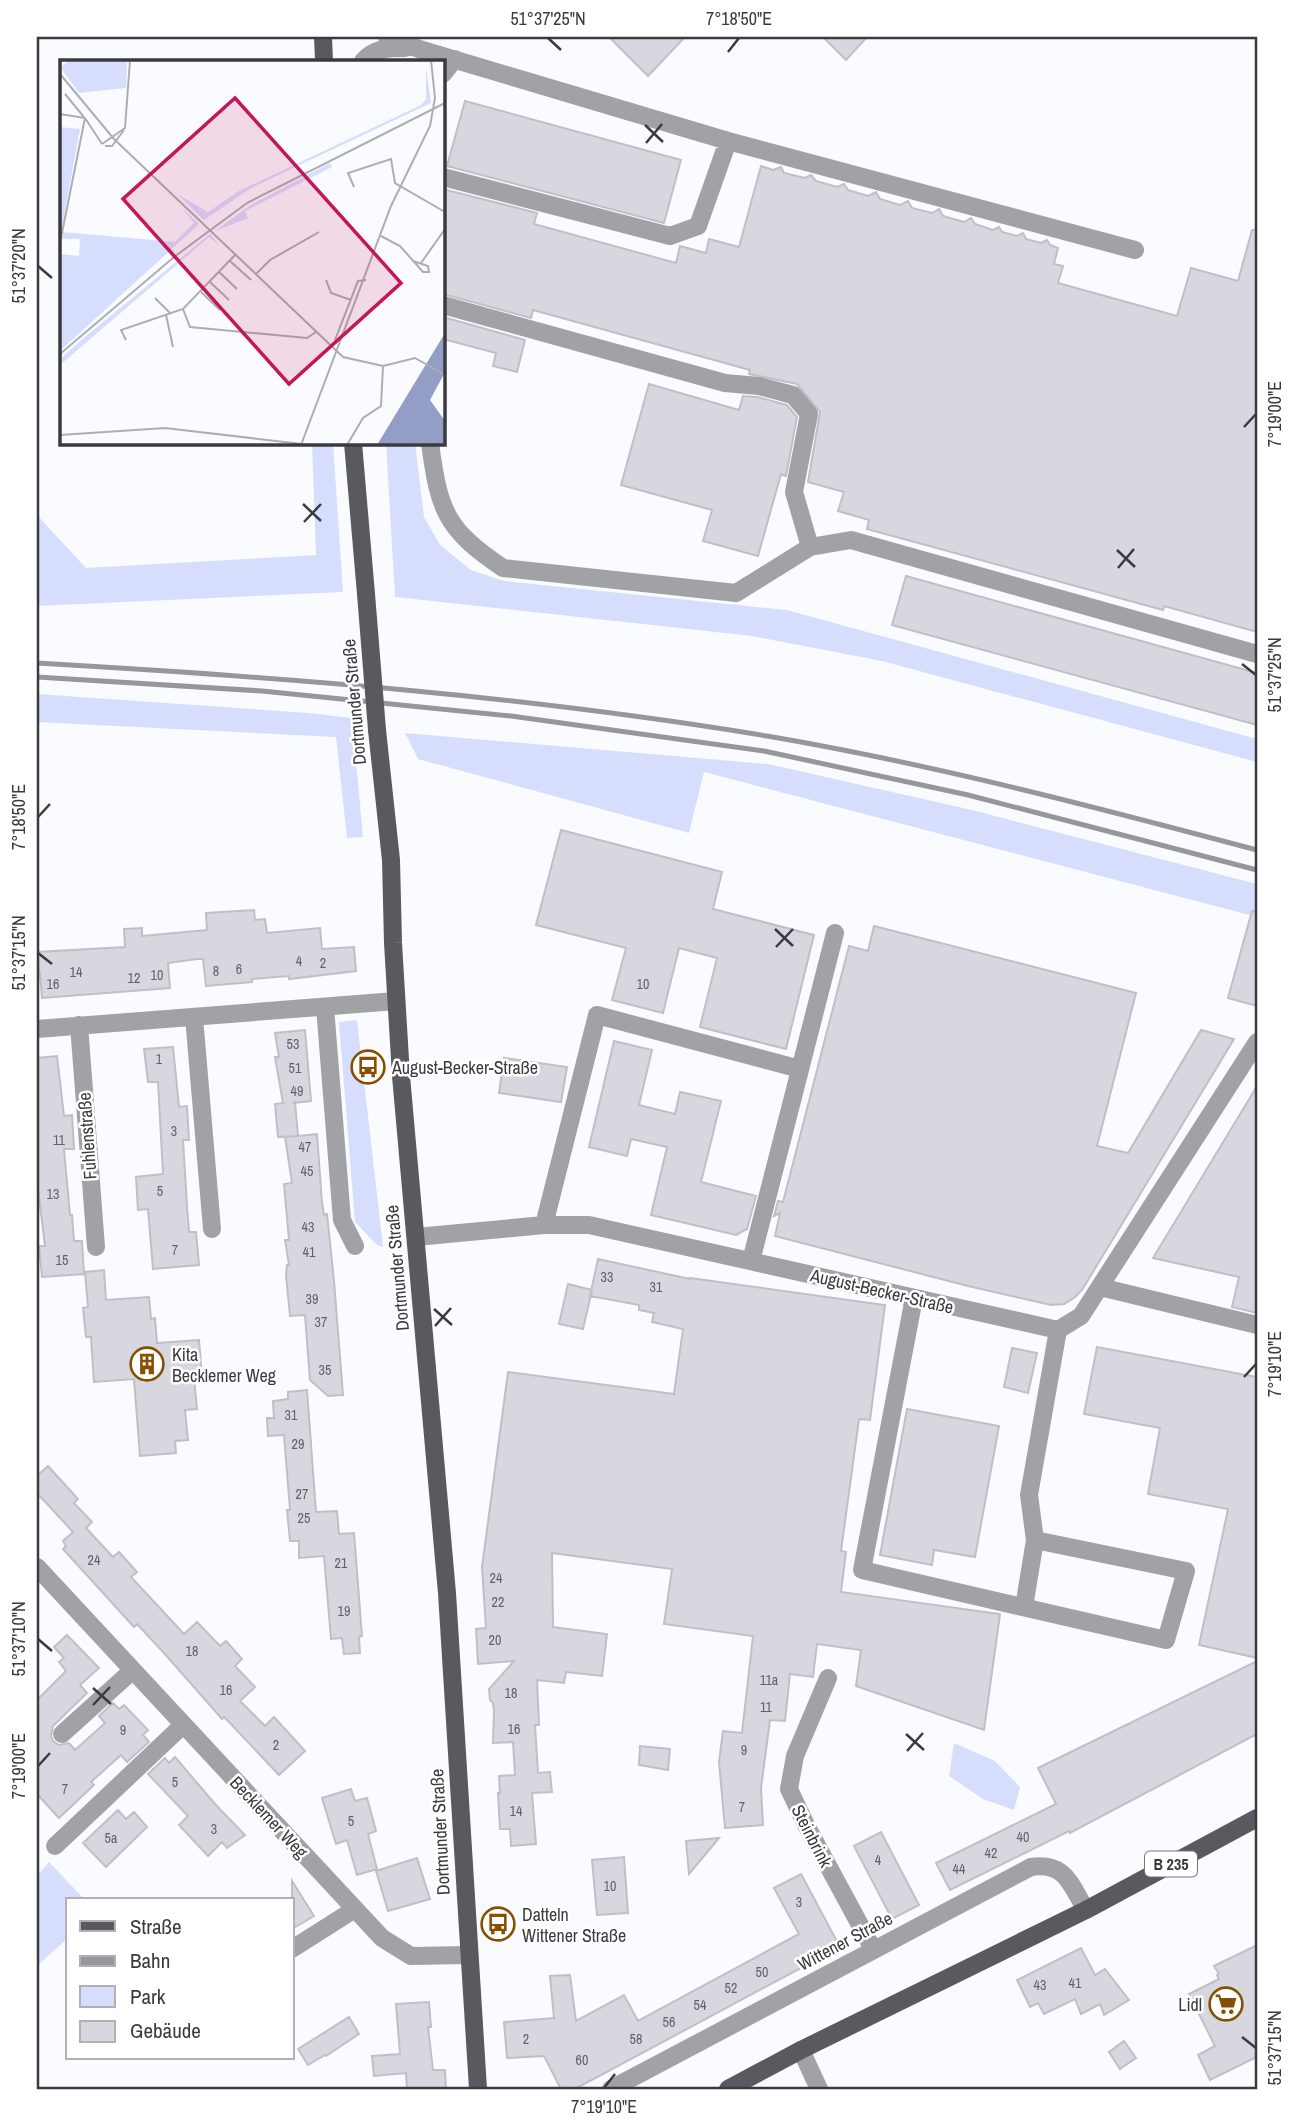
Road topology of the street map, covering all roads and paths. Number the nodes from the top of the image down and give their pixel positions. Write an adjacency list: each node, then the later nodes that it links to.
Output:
1 (323, 37): 5 (main road)
2 (387, 37): 3 (street)
3 (419, 49): 4 (street); 6 (street)
4 (455, 59): 7 (street); 8 (street)
5 (324, 60)
6 (364, 60)
7 (444, 73)
8 (728, 141): 9 (street); 10 (street)
9 (444, 177)
10 (1135, 250)
11 (444, 305): 14 (street)
12 (354, 444): 17 (main road, Dortmunder Straße, bridge)
13 (429, 444): 14 (street)
14 (810, 547): 15 (street)
15 (1257, 654)
16 (835, 933): 23 (street)
17 (396, 1001): 18 (street); 26 (main road, Dortmunder Straße)
18 (325, 1007): 19 (street); 27 (street)
19 (194, 1017): 20 (street); 25 (street)
20 (79, 1026): 21 (street); 28 (street, Fuhlenstraße)
21 (37, 1029)
22 (1257, 1042): 30 (street)
23 (800, 1069): 24 (street); 29 (street)
24 (544, 1225): 26 (street, August-Becker-Straße); 29 (street, August-Becker-Straße)
25 (212, 1229)
26 (416, 1237): 47 (main road, Dortmunder Straße)
27 (355, 1246)
28 (96, 1247)
29 (751, 1261): 31 (street, August-Becker-Straße)
30 (1100, 1287): 32 (street); 33 (street)
31 (914, 1298): 33 (street, August-Becker-Straße); 36 (street)
32 (1257, 1325)
33 (1058, 1330): 34 (street)
34 (1035, 1540): 36 (street); 36 (street)
35 (40, 1578): 37 (street, Becklemer Weg)
36 (1024, 1607)
37 (133, 1670): 39 (street, Becklemer Weg); 40 (street)
38 (828, 1678): 46 (street, Steinbrink)
39 (183, 1725): 42 (street); 43 (street, Becklemer Weg)
40 (62, 1734)
41 (1257, 1818): 44 (main road, B 235)
42 (55, 1846)
43 (355, 1909): 45 (street); 47 (street, Becklemer Weg)
44 (1086, 1910): 46 (street, Wittener Straße); 48 (main road, B 235)
45 (294, 1948)
46 (873, 1949): 50 (street, Wittener Straße)
47 (468, 1955): 49 (main road, Dortmunder Straße)
48 (801, 2050): 51 (main road, B 235); 52 (street)
49 (478, 2089)
50 (611, 2089)
51 (728, 2089)
52 (819, 2089)

